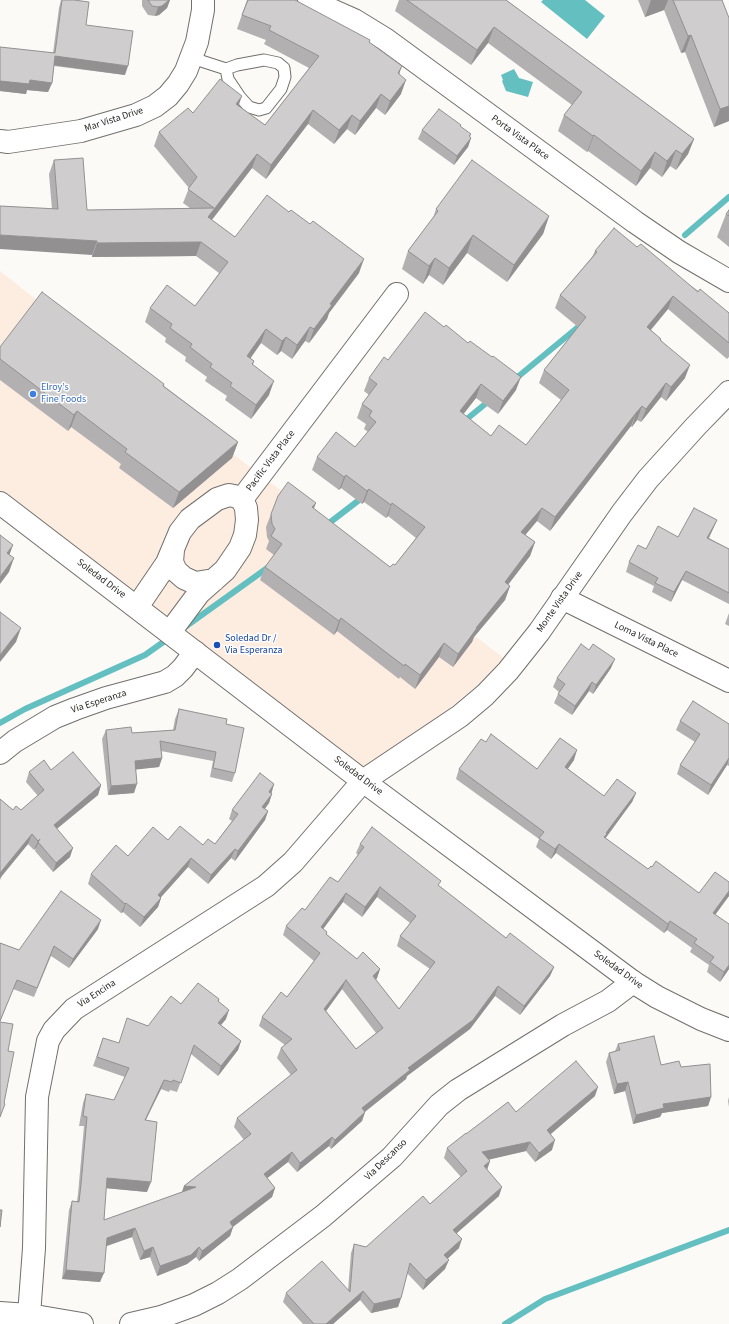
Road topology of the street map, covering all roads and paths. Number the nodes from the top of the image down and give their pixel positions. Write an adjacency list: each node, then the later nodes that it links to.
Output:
1 (202, 0): 3 (street, Mar Vista Drive)
2 (309, 0): 6 (street, Porta Vista Place)
3 (192, 58): 4 (lane); 5 (street, Mar Vista Drive)
4 (226, 69): 4 (lane)
5 (0, 142)
6 (729, 281)
7 (397, 294): 9 (street, Pacific Vista Place)
8 (729, 392): 13 (street, Monte Vista Drive)
9 (242, 500): 11 (street); 12 (street, Pacific Vista Place)
10 (0, 503): 14 (street, Soledad Drive)
11 (173, 550): 12 (street); 14 (street)
12 (214, 580): 15 (street, Pacific Vista Place)
13 (562, 598): 17 (street, Loma Vista Place); 19 (street, Monte Vista Drive)
14 (137, 606): 15 (street, Soledad Drive)
15 (170, 632): 16 (street, Soledad Drive)
16 (195, 652): 18 (street, Via Esperanza); 19 (street, Soledad Drive)
17 (729, 681)
18 (0, 753)
19 (363, 781): 20 (street, Soledad Drive); 23 (street, Via Encina)
20 (633, 982): 21 (street, Soledad Drive); 25 (street, Via Descanso)
21 (729, 1030)
22 (0, 1313): 23 (street)
23 (29, 1315): 24 (street)
24 (82, 1324)
25 (131, 1324)

